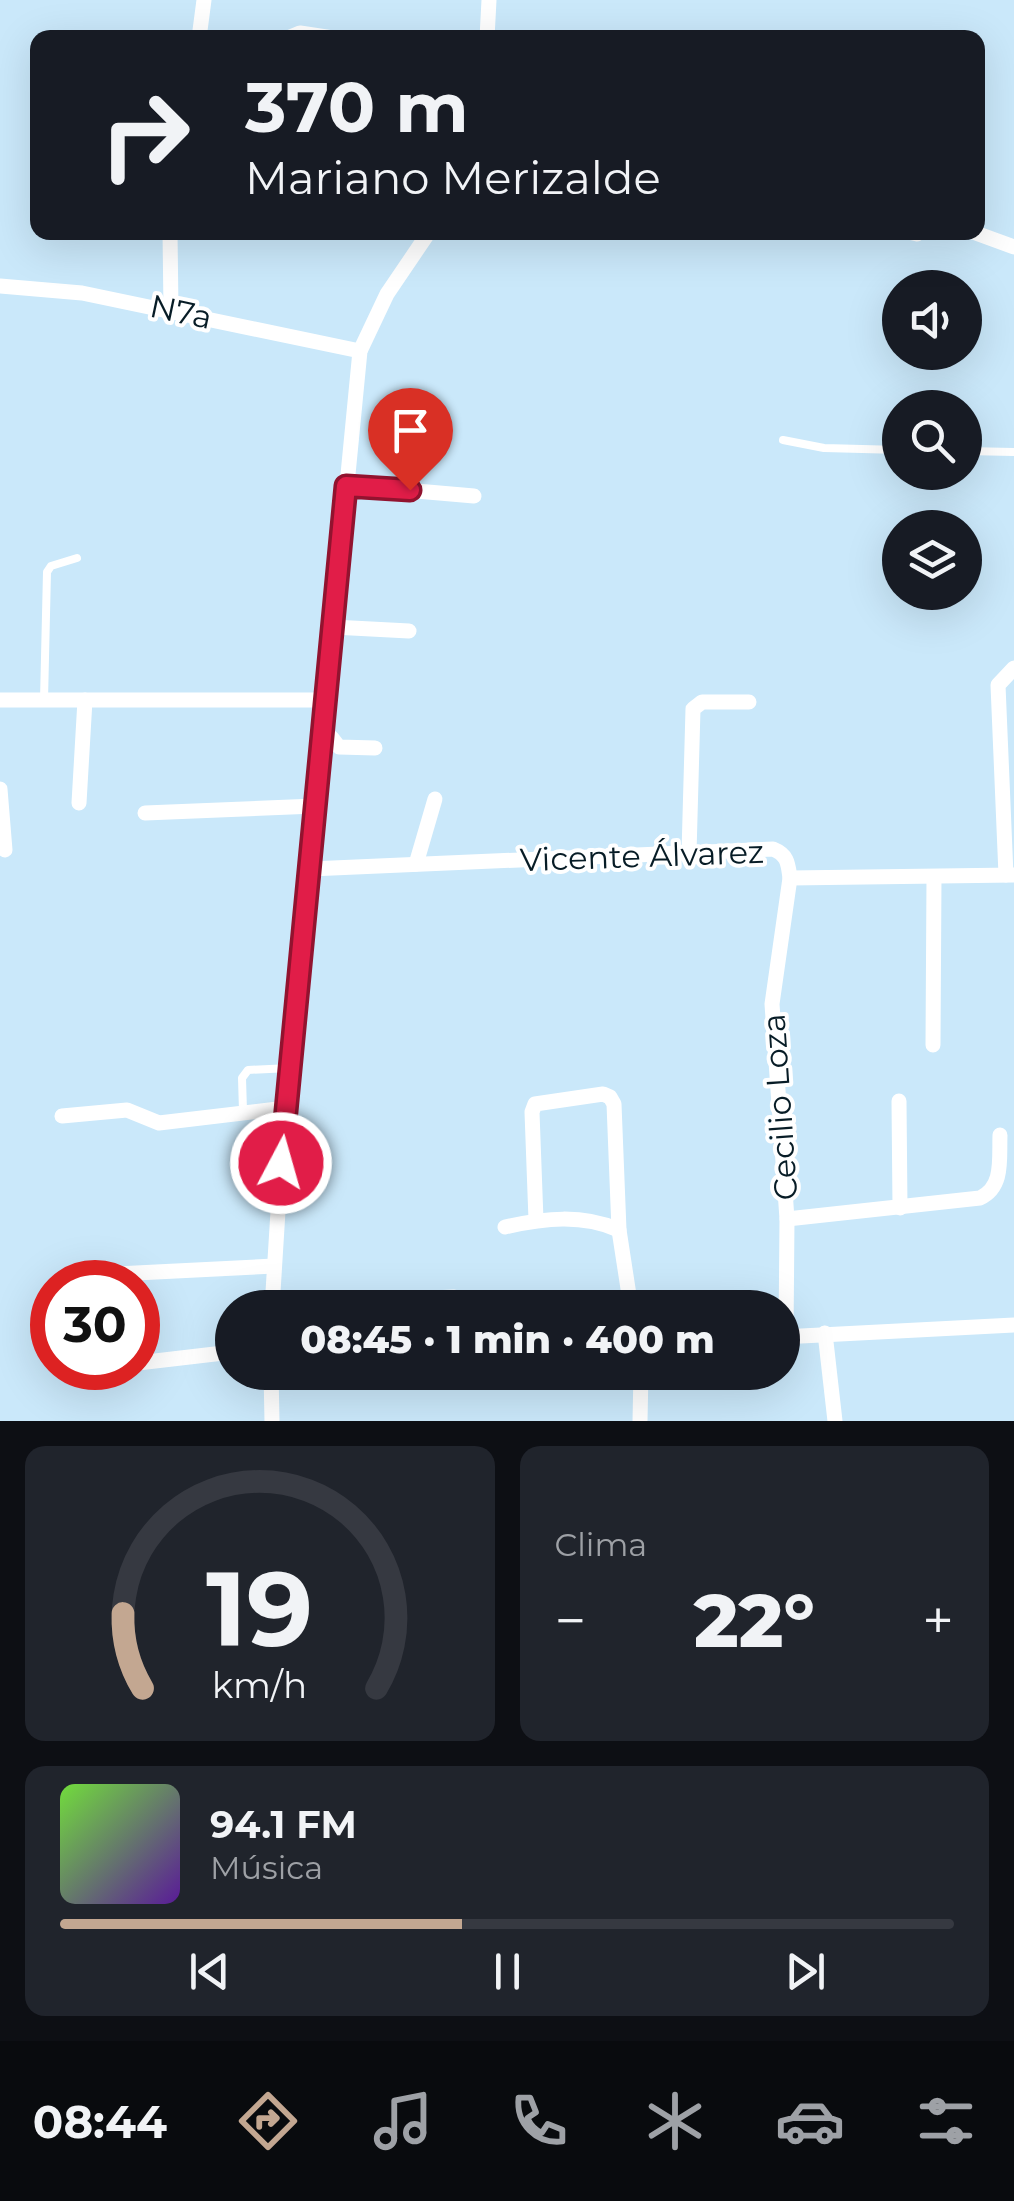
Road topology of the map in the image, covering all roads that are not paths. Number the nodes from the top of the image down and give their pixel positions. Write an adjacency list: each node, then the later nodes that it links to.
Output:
1 (204, 0): 3 (street)
2 (490, 0): 4 (street)
3 (200, 30)
4 (488, 30)
5 (985, 236): 8 (street)
6 (170, 240): 10 (street)
7 (424, 240): 11 (street)
8 (1014, 247)
9 (0, 286): 10 (street, N7a)
10 (172, 310): 11 (street, N7a)
11 (360, 350): 16 (street)
12 (783, 440): 13 (lane)
13 (882, 450)
14 (982, 451): 15 (lane)
15 (1014, 452)
16 (346, 486): 17 (street); 19 (street)
17 (474, 496)
18 (77, 558): 23 (lane)
19 (333, 627): 20 (street); 25 (street)
20 (408, 631)
21 (1014, 668): 38 (street)
22 (0, 700): 23 (street)
23 (44, 700): 24 (street)
24 (85, 700): 25 (street); 31 (street)
25 (326, 700): 27 (street)
26 (748, 702): 35 (street)
27 (322, 736): 28 (street); 32 (street)
28 (376, 748)
29 (0, 788): 34 (street)
30 (436, 799): 36 (street)
31 (79, 803)
32 (315, 806): 33 (street); 37 (street)
33 (144, 813)
34 (4, 850)
35 (690, 853): 36 (street, Vicente Álvarez); 39 (street, Vicente Álvarez)
36 (416, 864): 37 (street, Vicente Álvarez)
37 (310, 869): 42 (street)
38 (1010, 875): 40 (street, Vicente Álvarez)
39 (790, 878): 40 (street, Vicente Álvarez); 49 (street, Cecilio Loza)
40 (934, 878): 41 (street)
41 (933, 1045)
42 (290, 1068): 44 (street); 45 (lane)
43 (899, 1101): 48 (street)
44 (286, 1108): 45 (street); 53 (street)
45 (243, 1112): 46 (street)
46 (62, 1116)
47 (1000, 1135): 48 (street)
48 (900, 1208): 49 (street)
49 (787, 1219): 57 (street, Cecilio Loza)
50 (536, 1220): 51 (street); 52 (street); 52 (street)
51 (505, 1227)
52 (619, 1230): 56 (street)
53 (274, 1266): 54 (street); 55 (street)
54 (160, 1272)
55 (273, 1290)
56 (629, 1290)
57 (785, 1290)
58 (1014, 1325): 59 (street)
59 (825, 1334): 60 (street); 67 (street)
60 (800, 1336)
61 (215, 1354): 62 (street)
62 (160, 1360)
63 (271, 1390): 65 (street)
64 (640, 1390): 66 (street)
65 (272, 1421)
66 (640, 1421)
67 (835, 1421)

